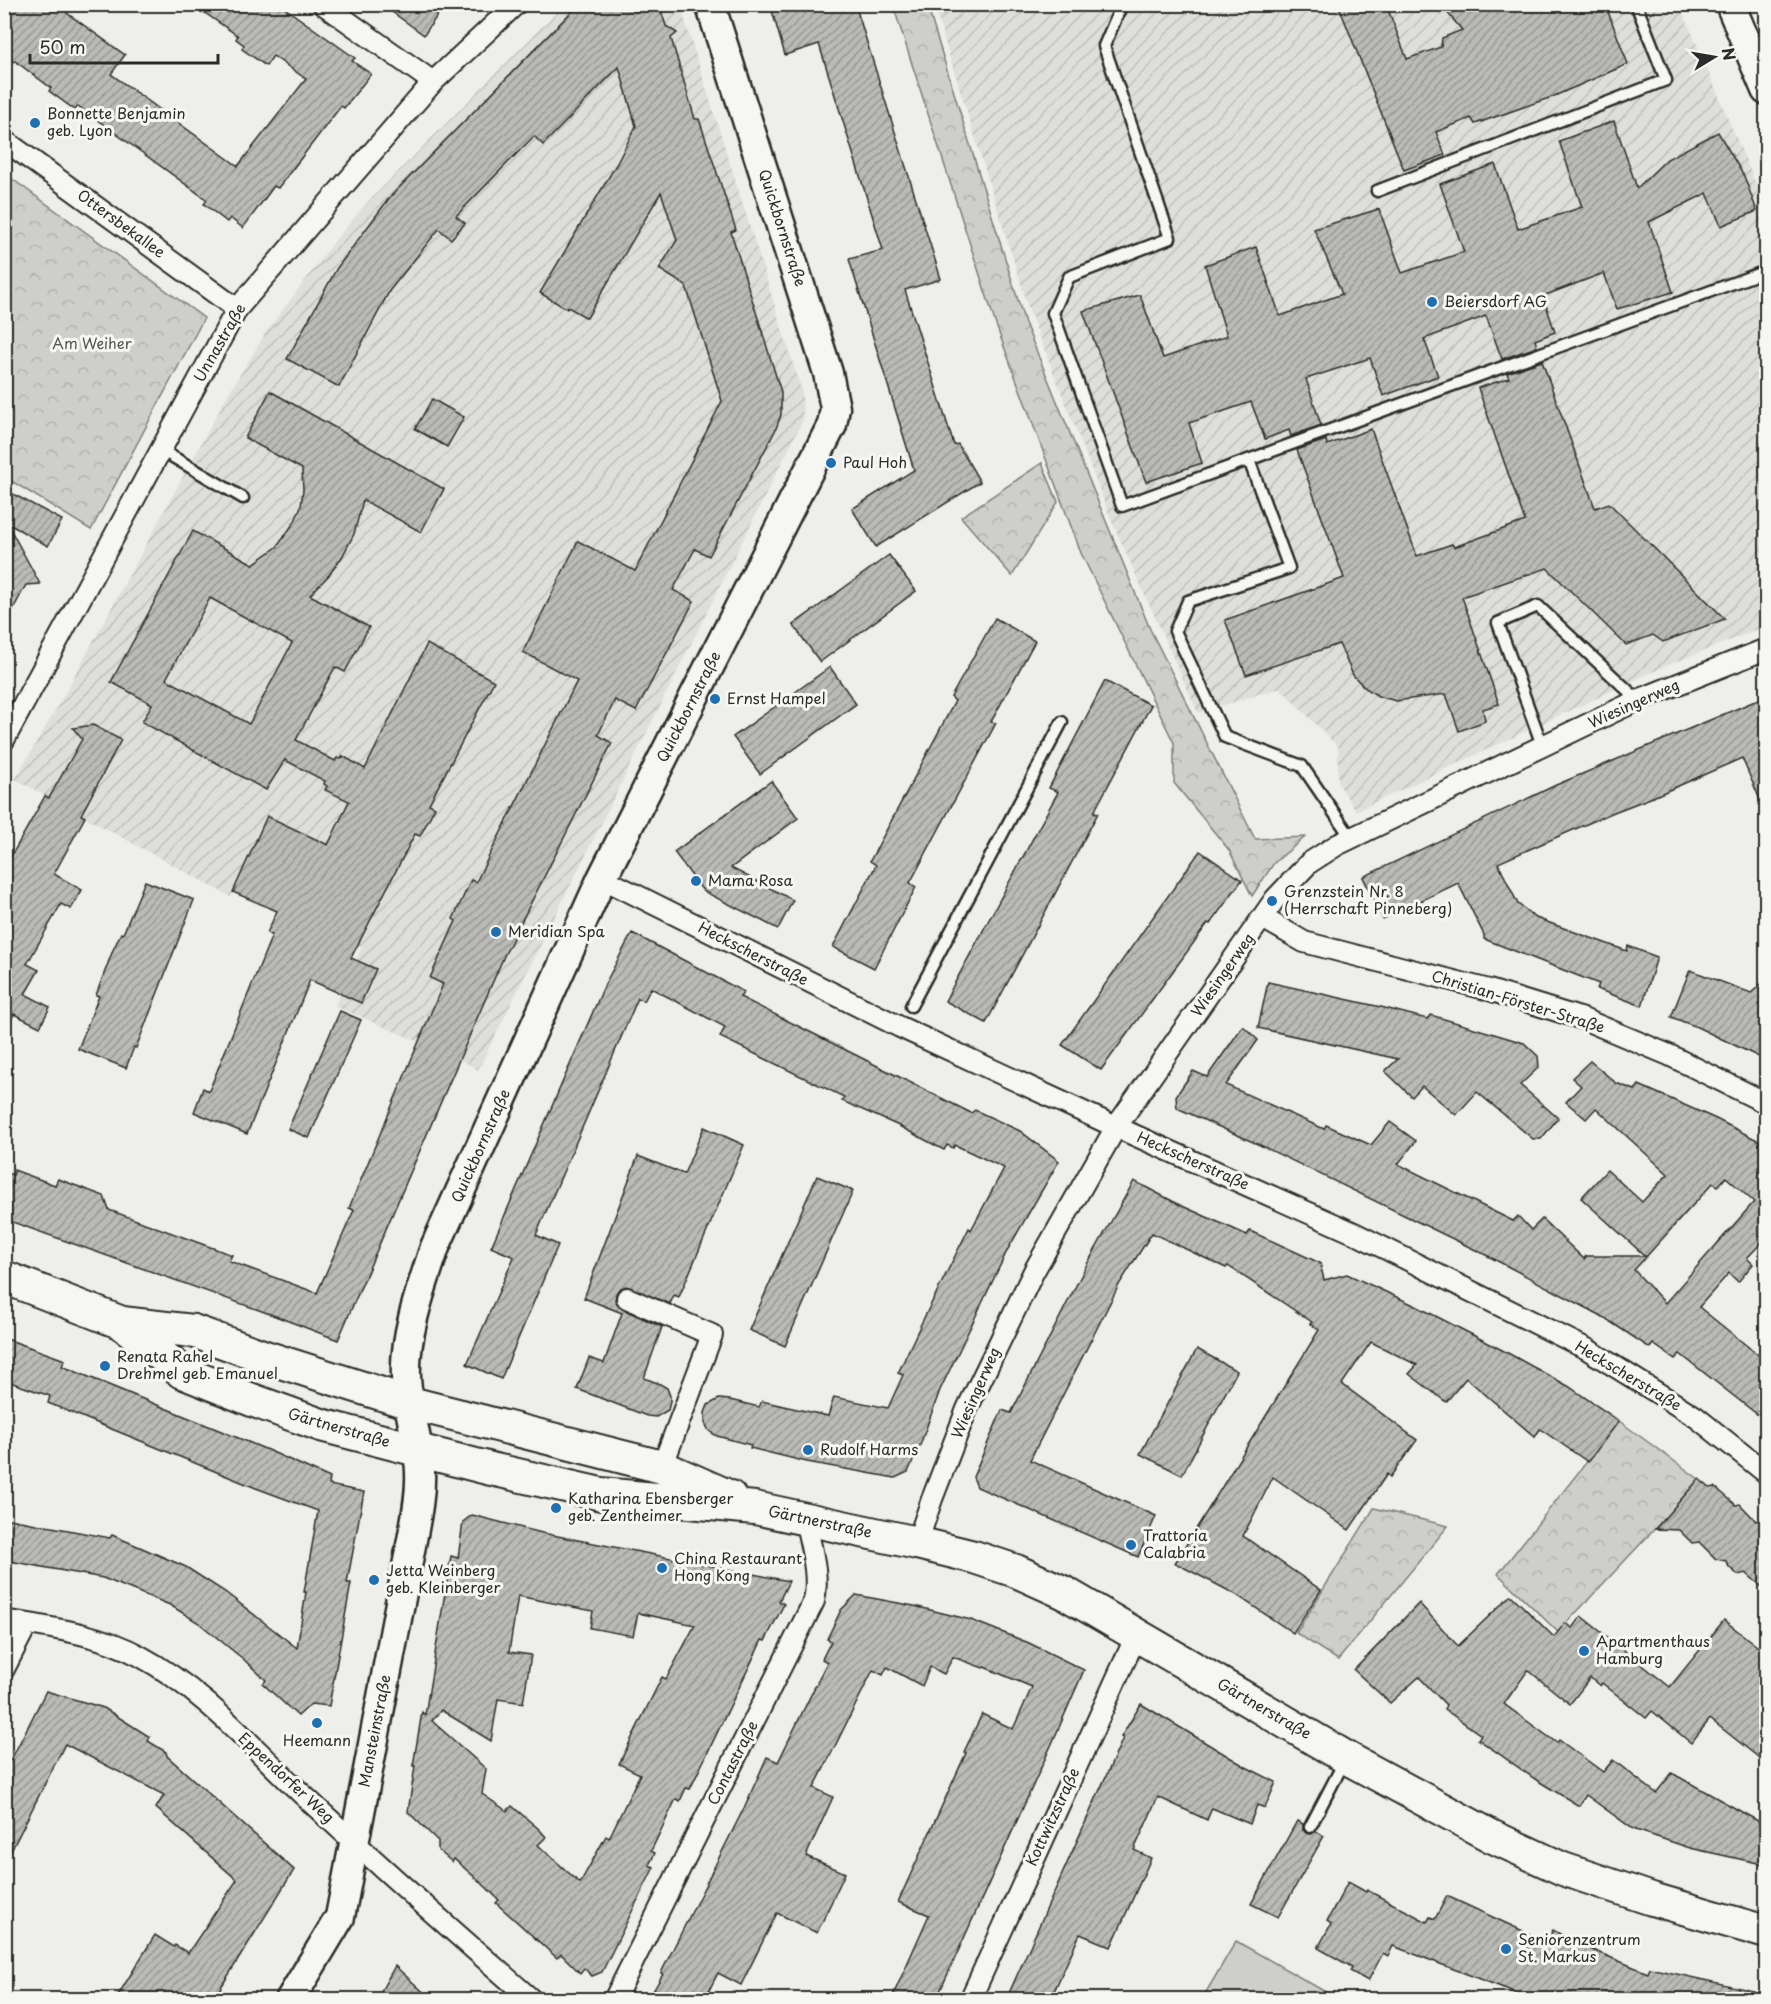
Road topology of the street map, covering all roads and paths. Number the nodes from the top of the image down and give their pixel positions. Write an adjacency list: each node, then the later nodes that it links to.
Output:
1 (323, 4): 7 (street)
2 (516, 4): 7 (street, Unnastraße)
3 (710, 4): 22 (street, Quickbornstraße)
4 (1122, 4): 14 (lane)
5 (1636, 4): 10 (lane)
6 (1730, 4): 8 (street)
7 (433, 82): 12 (street, Unnastraße)
8 (1767, 90)
9 (4, 140): 12 (street, Ottersbekallee)
10 (1377, 191)
11 (1767, 270): 14 (lane)
12 (237, 309): 13 (street, Unnastraße)
13 (161, 450): 15 (lane); 19 (street, Unnastraße)
14 (1248, 460): 21 (lane)
15 (243, 498)
16 (1767, 649): 17 (street, Wiesingerweg)
17 (1638, 700): 20 (street, Wiesingerweg); 20 (lane)
18 (1062, 722): 24 (lane)
19 (4, 740)
20 (1542, 745): 21 (street, Wiesingerweg)
21 (1352, 838): 23 (street, Wiesingerweg)
22 (602, 878): 26 (street, Heckscherstraße); 30 (street, Quickbornstraße)
23 (1263, 918): 25 (street, Christian-Förster-Straße); 26 (street, Wiesingerweg)
24 (911, 1006)
25 (1767, 1103)
26 (1116, 1127): 33 (street, Heckscherstraße); 36 (street, Wiesingerweg)
27 (4, 1277): 29 (main road, Gärtnerstraße)
28 (627, 1298): 32 (street)
29 (122, 1323): 30 (main road, Gärtnerstraße); 31 (main road, Gärtnerstraße)
30 (410, 1403): 31 (street, Quickbornstraße); 32 (main road, Gärtnerstraße)
31 (418, 1450): 34 (main road, Gärtnerstraße); 43 (street, Mansteinstraße)
32 (662, 1467): 34 (main road, Gärtnerstraße)
33 (1767, 1473)
34 (755, 1508): 35 (main road, Gärtnerstraße)
35 (805, 1518): 36 (main road, Gärtnerstraße); 47 (street, Contastraße)
36 (917, 1543): 39 (main road, Gärtnerstraße)
37 (4, 1620): 38 (street, Eppendorfer Weg)
38 (27, 1624): 40 (street); 43 (street, Eppendorfer Weg)
39 (1137, 1634): 41 (main road, Gärtnerstraße); 48 (street, Kottwitzstraße)
40 (4, 1669)
41 (1347, 1758): 42 (lane); 44 (main road, Gärtnerstraße)
42 (1310, 1827)
43 (354, 1842): 45 (street, Mansteinstraße); 46 (street, Eppendorfer Weg)
44 (1767, 1932)
45 (290, 2000)
46 (532, 2000)
47 (614, 2000)
48 (970, 2000)

